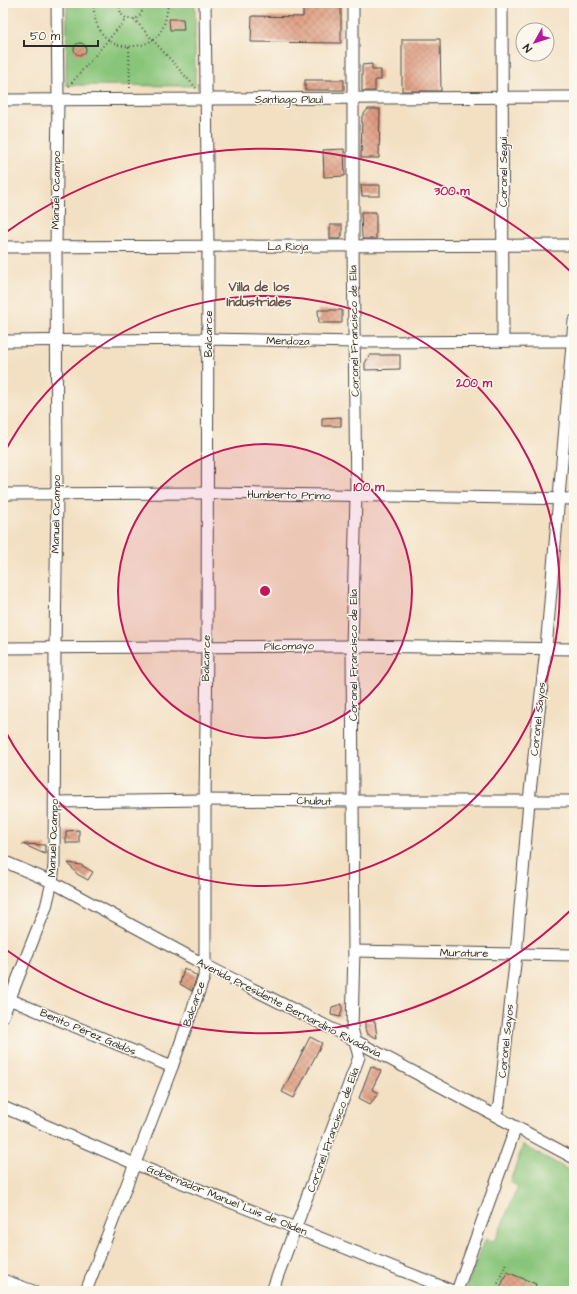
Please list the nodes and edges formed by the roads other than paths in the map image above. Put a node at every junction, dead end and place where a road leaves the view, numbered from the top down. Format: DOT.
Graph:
graph roads {
  1 [pos="57,3"];
  2 [pos="205,3"];
  3 [pos="353,3"];
  4 [pos="502,3"];
  5 [pos="502,97"];
  6 [pos="574,97"];
  7 [pos="58,99"];
  8 [pos="206,99"];
  9 [pos="352,99"];
  10 [pos="3,100"];
  11 [pos="503,244"];
  12 [pos="353,245"];
  13 [pos="574,245"];
  14 [pos="56,246"];
  15 [pos="208,246"];
  16 [pos="3,247"];
  17 [pos="574,321"];
  18 [pos="208,339"];
  19 [pos="56,340"];
  20 [pos="3,341"];
  21 [pos="503,341"];
  22 [pos="573,341"];
  23 [pos="355,342"];
  24 [pos="208,493"];
  25 [pos="3,494"];
  26 [pos="57,494"];
  27 [pos="356,496"];
  28 [pos="559,499"];
  29 [pos="574,499"];
  30 [pos="352,646"];
  31 [pos="207,647"];
  32 [pos="3,648"];
  33 [pos="55,648"];
  34 [pos="546,649"];
  35 [pos="574,649"];
  36 [pos="205,800"];
  37 [pos="353,801"];
  38 [pos="574,801"];
  39 [pos="55,802"];
  40 [pos="529,802"];
  41 [pos="3,860"];
  42 [pos="52,882"];
  43 [pos="354,951"];
  44 [pos="516,955"];
  45 [pos="574,955"];
  46 [pos="205,964"];
  47 [pos="6,998"];
  48 [pos="3,1016"];
  49 [pos="356,1041"];
  50 [pos="172,1067"];
  51 [pos="3,1107"];
  52 [pos="495,1115"];
  53 [pos="516,1127"];
  54 [pos="574,1158"];
  55 [pos="135,1164"];
  56 [pos="296,1228"];
  57 [pos="3,1280"];
  58 [pos="33,1291"];
  59 [pos="86,1291"];
  60 [pos="272,1291"];
  61 [pos="453,1291"];
  62 [pos="457,1291"];
  1 -- 7 [label="street, Manuel Ocampo"];
  2 -- 8 [label="street, Balcarce"];
  3 -- 9 [label="street, Coronel Francisco de Elía"];
  4 -- 5 [label="street, Coronel Seguí"];
  5 -- 6 [label="street, Santiago Plaul"];
  5 -- 9 [label="street, Santiago Plaul"];
  5 -- 11 [label="street, Coronel Seguí"];
  7 -- 8 [label="street, Santiago Plaul"];
  7 -- 10 [label="street, Santiago Plaul"];
  7 -- 14 [label="street, Manuel Ocampo"];
  8 -- 9 [label="street, Santiago Plaul"];
  8 -- 15 [label="street, Balcarce"];
  9 -- 12 [label="street, Coronel Francisco de Elía"];
  11 -- 12 [label="street, La Rioja"];
  11 -- 13 [label="street, La Rioja"];
  11 -- 21 [label="street, Coronel Seguí"];
  12 -- 15 [label="street, La Rioja"];
  12 -- 23 [label="street, Coronel Francisco de Elía"];
  14 -- 15 [label="street, La Rioja"];
  14 -- 16 [label="street, La Rioja"];
  14 -- 19 [label="street, Manuel Ocampo"];
  15 -- 18 [label="street, Balcarce"];
  17 -- 22 [label="street, Coronel Sayos"];
  18 -- 19 [label="street, Mendoza"];
  18 -- 23 [label="street, Mendoza"];
  18 -- 24 [label="street, Balcarce"];
  19 -- 20 [label="street, Mendoza"];
  19 -- 26 [label="street, Manuel Ocampo"];
  21 -- 22 [label="street, Mendoza"];
  21 -- 23 [label="street, Mendoza"];
  22 -- 28 [label="street, Coronel Sayos"];
  23 -- 27 [label="street, Coronel Francisco de Elía"];
  24 -- 26 [label="street, Humberto Primo"];
  24 -- 27 [label="street, Humberto Primo"];
  24 -- 31 [label="street, Balcarce"];
  25 -- 26 [label="street, Humberto Primo"];
  26 -- 33 [label="street, Manuel Ocampo"];
  27 -- 28 [label="street, Humberto Primo"];
  27 -- 30 [label="street, Coronel Francisco de Elía"];
  28 -- 29 [label="street, Humberto Primo"];
  28 -- 34 [label="street, Coronel Sayos"];
  30 -- 31 [label="street, Pilcomayo"];
  30 -- 34 [label="street, Pilcomayo"];
  30 -- 37 [label="street, Coronel Francisco de Elía"];
  31 -- 33 [label="street, Pilcomayo"];
  31 -- 36 [label="street, Balcarce"];
  32 -- 33 [label="street, Pilcomayo"];
  33 -- 39 [label="street, Manuel Ocampo"];
  34 -- 35 [label="street, Pilcomayo"];
  34 -- 40 [label="street, Coronel Sayos"];
  36 -- 37 [label="street, Chubut"];
  36 -- 39 [label="street, Chubut"];
  36 -- 46 [label="street, Balcarce"];
  37 -- 40 [label="street, Chubut"];
  37 -- 43 [label="street, Coronel Francisco de Elía"];
  38 -- 40 [label="street, Chubut"];
  39 -- 42 [label="street, Manuel Ocampo"];
  40 -- 44 [label="street, Coronel Sayos"];
  41 -- 42 [label="street, Avenida Presidente Bernardino Rivadavia"];
  42 -- 46 [label="street, Avenida Presidente Bernardino Rivadavia"];
  42 -- 47 [label="street, Manuel Ocampo"];
  43 -- 44 [label="street, Murature"];
  43 -- 49 [label="street, Coronel Francisco de Elía"];
  44 -- 45 [label="street, Murature"];
  44 -- 52 [label="street, Coronel Sayos"];
  46 -- 49 [label="street, Avenida Presidente Bernardino Rivadavia"];
  46 -- 50 [label="street, Balcarce"];
  47 -- 48 [label="street, Manuel Ocampo"];
  47 -- 50 [label="street, Benito Pérez Galdós"];
  49 -- 52 [label="street, Avenida Presidente Bernardino Rivadavia"];
  49 -- 56 [label="street, Coronel Francisco de Elía"];
  50 -- 55 [label="street, Balcarce"];
  51 -- 55 [label="street, Gobernador Manuel Luis de Oliden"];
  52 -- 53 [label="street, Avenida Presidente Bernardino Rivadavia"];
  53 -- 54 [label="street, Avenida Presidente Bernardino Rivadavia"];
  53 -- 62 [label="street"];
  55 -- 56 [label="street, Gobernador Manuel Luis de Oliden"];
  55 -- 59 [label="street, Balcarce"];
  56 -- 60 [label="street, Coronel Francisco de Elía"];
  56 -- 61 [label="street, Gobernador Manuel Luis de Oliden"];
  57 -- 58 [label="street"];
}
